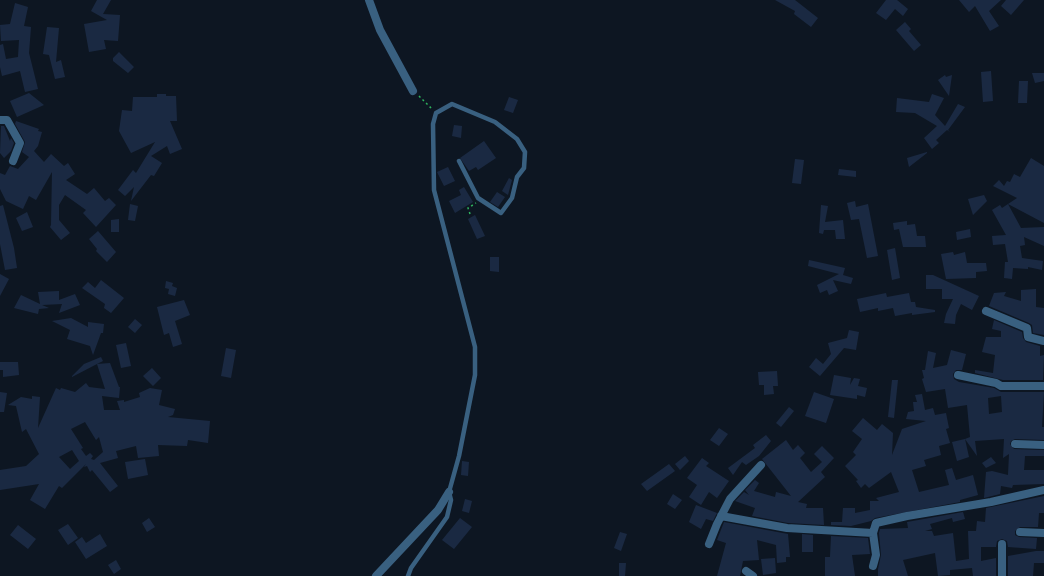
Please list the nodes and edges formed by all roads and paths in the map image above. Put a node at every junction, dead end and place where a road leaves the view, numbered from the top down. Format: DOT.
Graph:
graph roads {
  1 [pos="369,0"];
  2 [pos="413,91"];
  3 [pos="436,113"];
  4 [pos="0,120"];
  5 [pos="13,161"];
  6 [pos="459,161"];
  7 [pos="477,202"];
  8 [pos="470,214"];
  9 [pos="986,310"];
  10 [pos="1044,341"];
  11 [pos="958,375"];
  12 [pos="1044,386"];
  13 [pos="1015,444"];
  14 [pos="1044,445"];
  15 [pos="761,465"];
  16 [pos="1044,490"];
  17 [pos="449,492"];
  18 [pos="721,516"];
  19 [pos="1020,532"];
  20 [pos="873,533"];
  21 [pos="1044,533"];
  22 [pos="709,544"];
  23 [pos="1002,544"];
  24 [pos="873,566"];
  25 [pos="376,576"];
  26 [pos="408,576"];
  27 [pos="1002,576"];
  1 -- 2 [label="street"];
  2 -- 3 [label="path"];
  3 -- 6 [label="lane"];
  3 -- 17 [label="lane"];
  4 -- 5 [label="street"];
  7 -- 8 [label="path"];
  9 -- 10 [label="street"];
  11 -- 12 [label="street"];
  13 -- 14 [label="street"];
  15 -- 18 [label="street"];
  16 -- 20 [label="street"];
  17 -- 25 [label="street"];
  17 -- 26 [label="lane"];
  18 -- 20 [label="street"];
  18 -- 22 [label="street"];
  19 -- 21 [label="street"];
  20 -- 24 [label="street"];
  23 -- 27 [label="street"];
}
